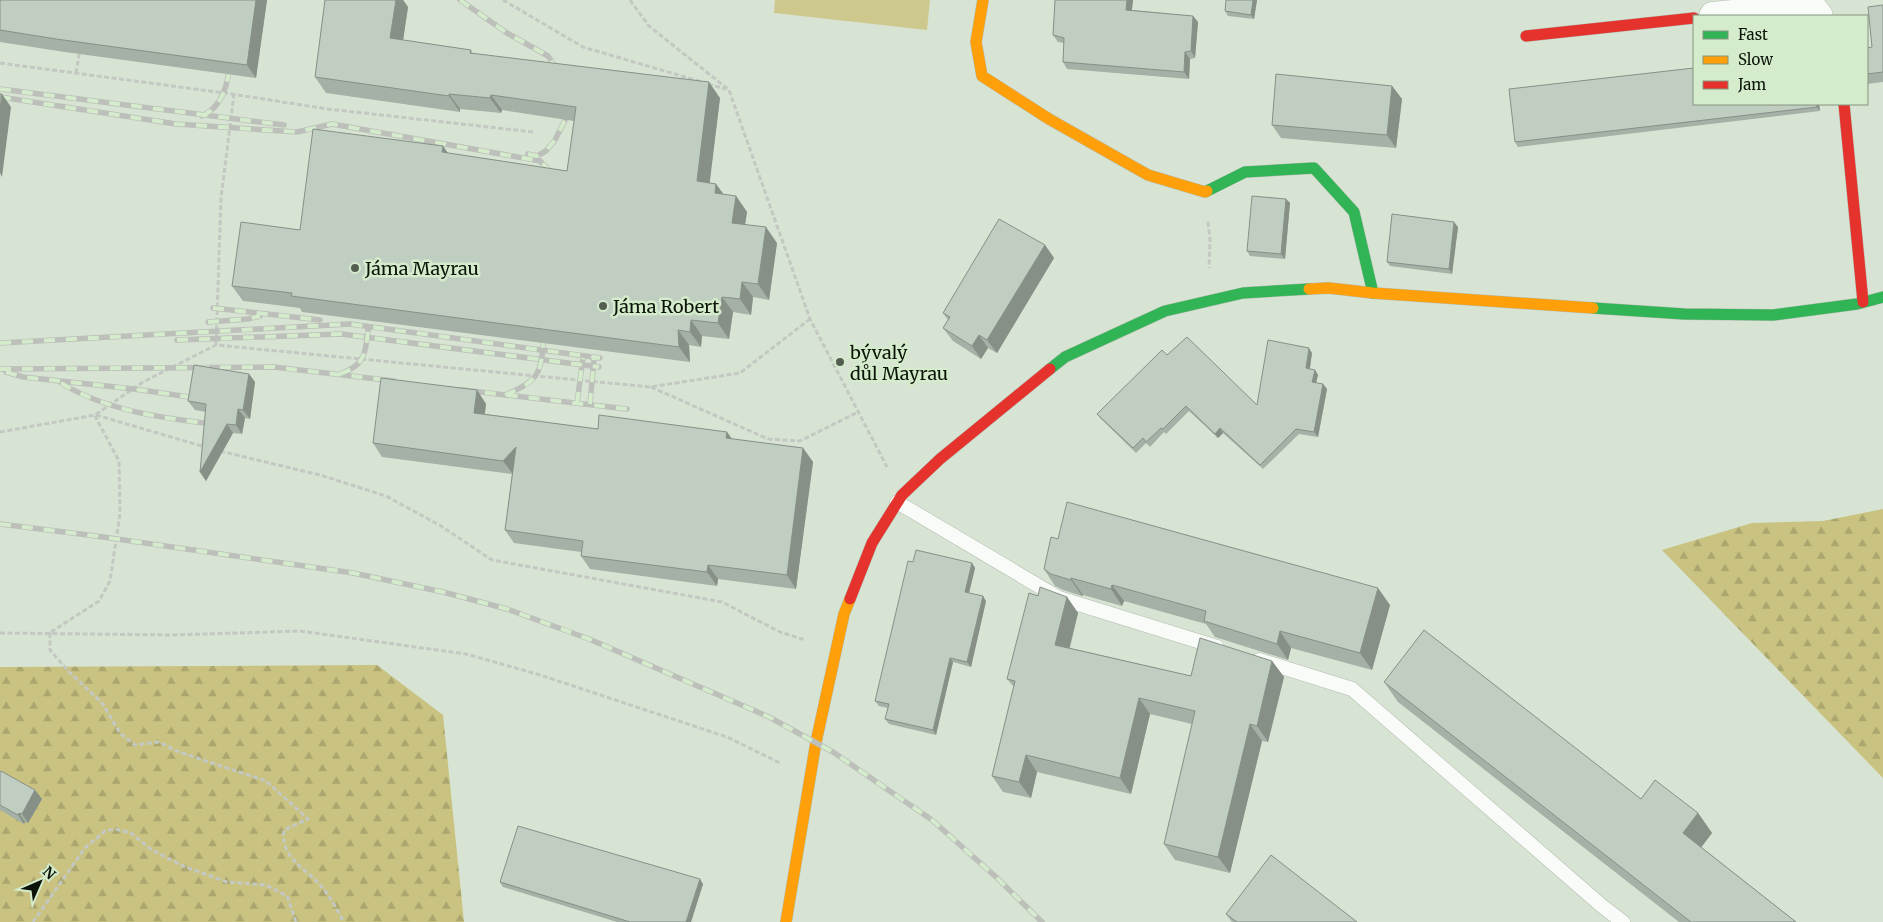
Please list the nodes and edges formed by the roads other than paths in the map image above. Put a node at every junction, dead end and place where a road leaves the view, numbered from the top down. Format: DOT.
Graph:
graph roads {
  1 [pos="983,0"];
  2 [pos="1723,15"];
  3 [pos="1818,15"];
  4 [pos="1693,18"];
  5 [pos="1526,36"];
  6 [pos="1844,105"];
  7 [pos="1373,293"];
  8 [pos="1883,297"];
  9 [pos="1863,302"];
  10 [pos="899,498"];
  11 [pos="1229,651"];
  12 [pos="1248,657"];
  13 [pos="786,922"];
  14 [pos="1623,922"];
  1 -- 7 [label="street"];
  2 -- 3 [label="street"];
  4 -- 5 [label="street"];
  6 -- 9 [label="street"];
  7 -- 9 [label="street"];
  7 -- 10 [label="street"];
  8 -- 9 [label="street"];
  10 -- 11 [label="lane"];
  10 -- 13 [label="street"];
  12 -- 14 [label="lane"];
}
